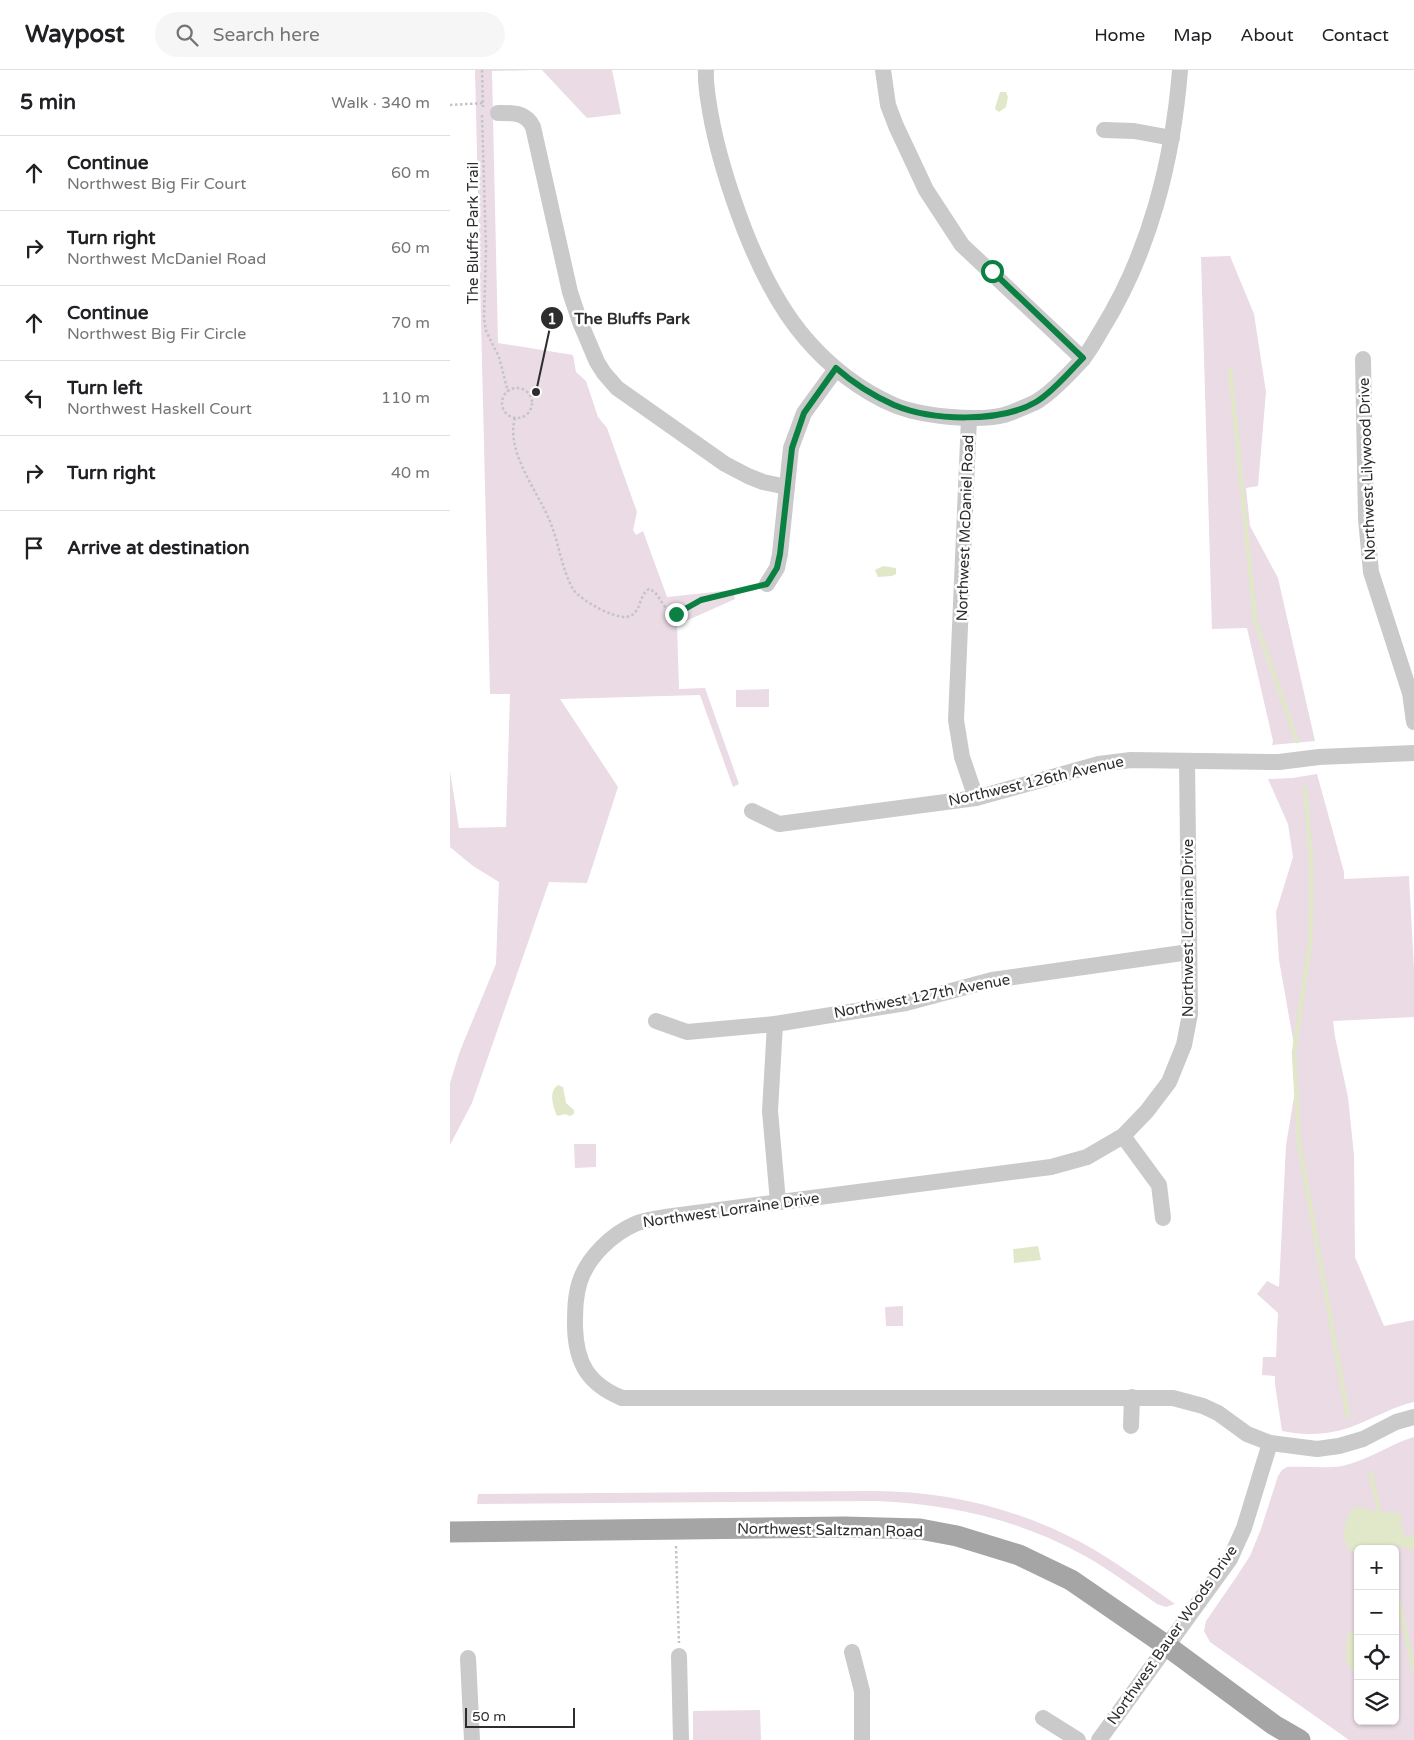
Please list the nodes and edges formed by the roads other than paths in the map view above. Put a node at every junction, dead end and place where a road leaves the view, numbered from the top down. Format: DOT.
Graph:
graph roads {
  1 [pos="706,70"];
  2 [pos="883,70"];
  3 [pos="1180,70"];
  4 [pos="498,113"];
  5 [pos="1104,130"];
  6 [pos="1172,138"];
  7 [pos="1083,358"];
  8 [pos="1363,359"];
  9 [pos="836,368"];
  10 [pos="969,418"];
  11 [pos="787,487"];
  12 [pos="767,584"];
  13 [pos="1414,722"];
  14 [pos="1414,753"];
  15 [pos="1187,761"];
  16 [pos="976,798"];
  17 [pos="752,811"];
  18 [pos="1189,952"];
  19 [pos="656,1021"];
  20 [pos="774,1024"];
  21 [pos="1123,1136"];
  22 [pos="778,1202"];
  23 [pos="1163,1218"];
  24 [pos="1132,1398"];
  25 [pos="1414,1417"];
  26 [pos="1131,1426"];
  27 [pos="1270,1443"];
  28 [pos="450,1532"];
  29 [pos="1167,1646"];
  30 [pos="852,1652"];
  31 [pos="679,1656"];
  32 [pos="468,1658"];
  33 [pos="1042,1718"];
  34 [pos="472,1740"];
  35 [pos="680,1740"];
  36 [pos="862,1740"];
  37 [pos="1078,1740"];
  38 [pos="1099,1740"];
  39 [pos="1300,1740"];
  1 -- 9 [label="street"];
  2 -- 7 [label="street"];
  3 -- 6 [label="street, Northwest McDaniel Road"];
  4 -- 11 [label="street"];
  5 -- 6 [label="street"];
  6 -- 7 [label="street, Northwest McDaniel Road"];
  7 -- 10 [label="street, Northwest McDaniel Road"];
  8 -- 13 [label="street, Northwest Lilywood Drive"];
  9 -- 10 [label="street"];
  9 -- 11 [label="street"];
  10 -- 16 [label="street, Northwest McDaniel Road"];
  11 -- 12 [label="street"];
  14 -- 15 [label="street, Northwest 126th Avenue"];
  15 -- 16 [label="street, Northwest 126th Avenue"];
  15 -- 18 [label="street, Northwest Lorraine Drive"];
  16 -- 17 [label="street, Northwest 126th Avenue"];
  18 -- 20 [label="street, Northwest 127th Avenue"];
  18 -- 21 [label="street, Northwest Lorraine Drive"];
  19 -- 20 [label="street, Northwest 127th Avenue"];
  20 -- 22 [label="street"];
  21 -- 22 [label="street, Northwest Lorraine Drive"];
  21 -- 23 [label="street"];
  22 -- 24 [label="street, Northwest Lorraine Drive"];
  24 -- 26 [label="street"];
  24 -- 27 [label="street, Northwest Lorraine Drive"];
  25 -- 27 [label="street, Northwest Lorraine Drive"];
  27 -- 29 [label="street, Northwest Bauer Woods Drive"];
  28 -- 29 [label="main road, Northwest Saltzman Road"];
  29 -- 38 [label="street, Northwest Bauer Woods Drive"];
  29 -- 39 [label="main road, Northwest Saltzman Road"];
  30 -- 36 [label="street"];
  31 -- 35 [label="street"];
  32 -- 34 [label="street"];
  33 -- 37 [label="street"];
}
